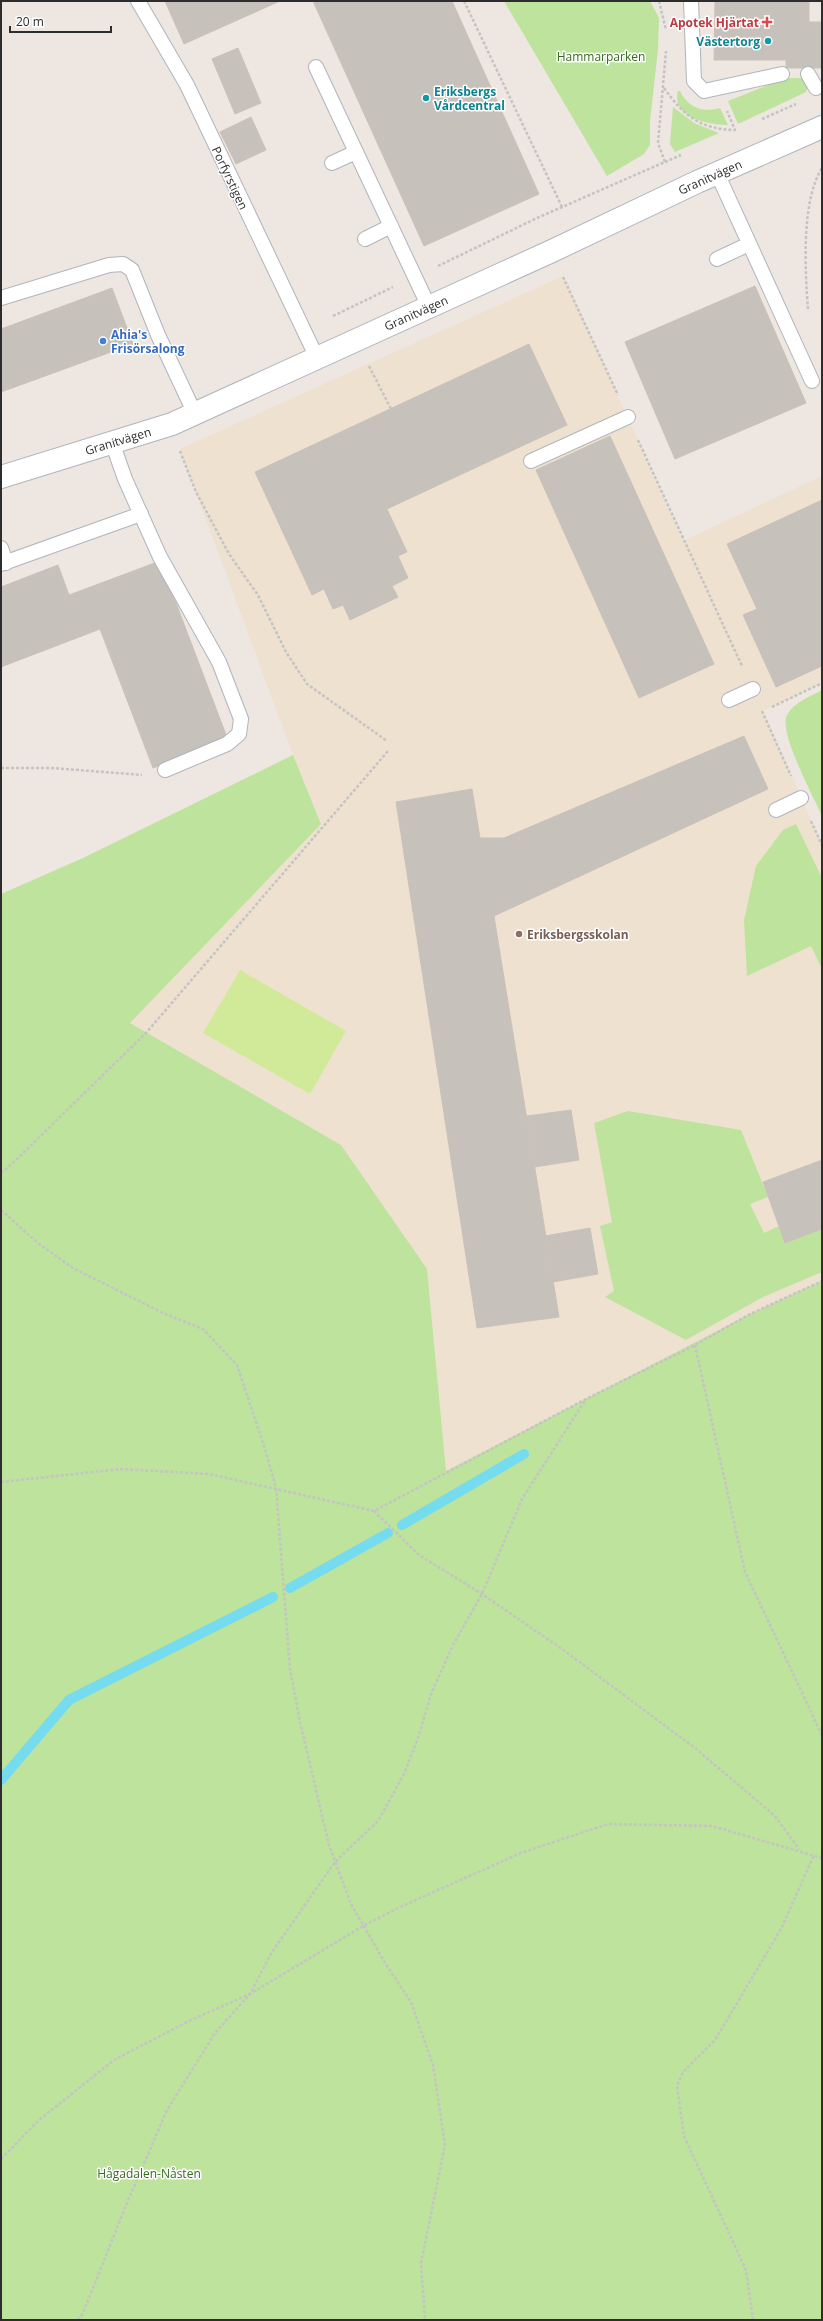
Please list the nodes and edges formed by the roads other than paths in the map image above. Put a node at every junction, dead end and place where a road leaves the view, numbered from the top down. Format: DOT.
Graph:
graph roads {
  1 [pos="138,1"];
  2 [pos="691,1"];
  3 [pos="316,66"];
  4 [pos="782,74"];
  5 [pos="808,74"];
  6 [pos="816,88"];
  7 [pos="822,127"];
  8 [pos="356,152"];
  9 [pos="332,163"];
  10 [pos="717,174"];
  11 [pos="391,226"];
  12 [pos="366,239"];
  13 [pos="749,244"];
  14 [pos="718,259"];
  15 [pos="1,298"];
  16 [pos="430,307"];
  17 [pos="317,358"];
  18 [pos="812,381"];
  19 [pos="195,414"];
  20 [pos="628,417"];
  21 [pos="112,442"];
  22 [pos="531,461"];
  23 [pos="1,477"];
  24 [pos="141,514"];
  25 [pos="1,548"];
  26 [pos="4,564"];
  27 [pos="753,689"];
  28 [pos="729,700"];
  29 [pos="165,770"];
  30 [pos="801,798"];
  31 [pos="776,810"];
  1 -- 17 [label="lane, Porfyrstigen"];
  2 -- 4 [label="lane"];
  3 -- 8 [label="lane"];
  5 -- 6 [label="lane"];
  7 -- 10 [label="street, Granitvägen"];
  8 -- 9 [label="lane"];
  8 -- 11 [label="lane"];
  10 -- 13 [label="lane"];
  10 -- 16 [label="street, Granitvägen"];
  11 -- 12 [label="lane"];
  11 -- 16 [label="lane"];
  13 -- 14 [label="lane"];
  13 -- 18 [label="lane"];
  15 -- 19 [label="lane"];
  16 -- 17 [label="street, Granitvägen"];
  17 -- 19 [label="street, Granitvägen"];
  19 -- 21 [label="street, Granitvägen"];
  20 -- 22 [label="lane"];
  21 -- 23 [label="street, Granitvägen"];
  21 -- 24 [label="lane"];
  24 -- 26 [label="lane"];
  24 -- 29 [label="lane"];
  25 -- 26 [label="lane"];
  27 -- 28 [label="lane"];
  30 -- 31 [label="lane"];
}
